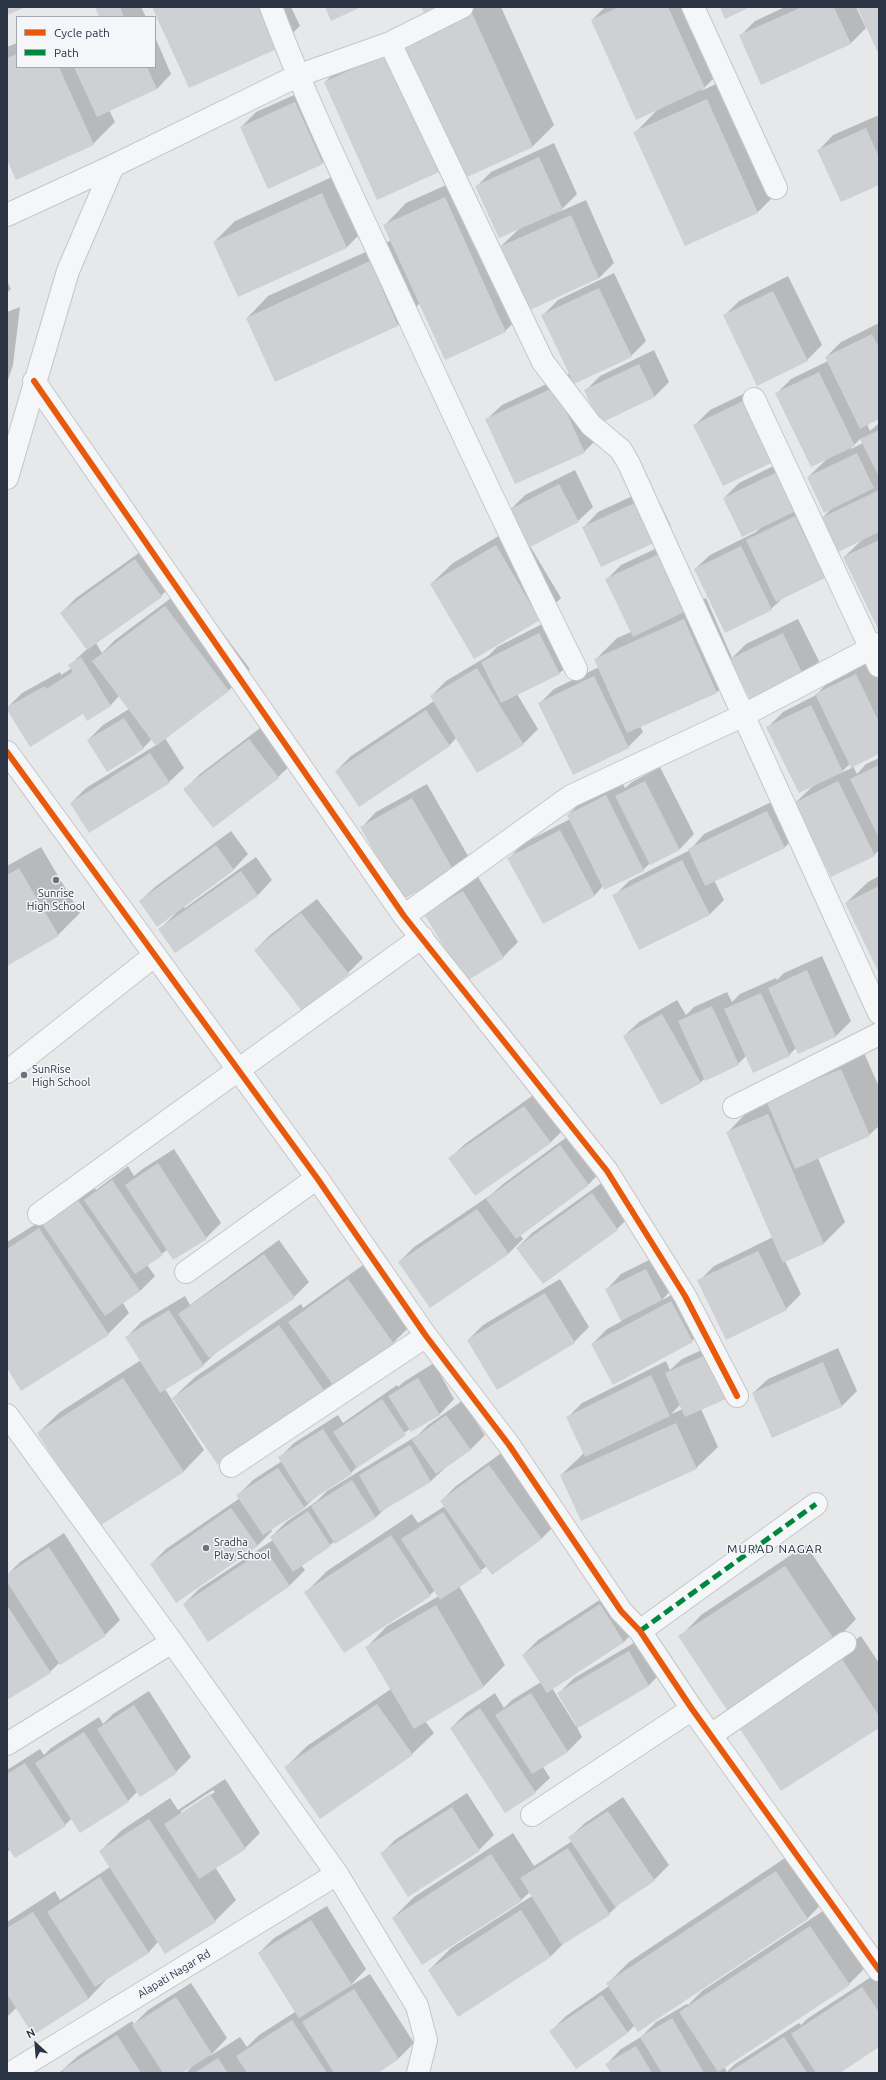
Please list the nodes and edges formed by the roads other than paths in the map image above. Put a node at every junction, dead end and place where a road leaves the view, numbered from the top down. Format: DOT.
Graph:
graph roads {
  1 [pos="270,7"];
  2 [pos="462,7"];
  3 [pos="693,7"];
  4 [pos="390,43"];
  5 [pos="297,76"];
  6 [pos="113,166"];
  7 [pos="776,188"];
  8 [pos="7,216"];
  9 [pos="34,381"];
  10 [pos="754,399"];
  11 [pos="7,478"];
  12 [pos="876,652"];
  13 [pos="576,669"];
  14 [pos="742,716"];
  15 [pos="7,752"];
  16 [pos="404,916"];
  17 [pos="422,937"];
  18 [pos="155,955"];
  19 [pos="879,1013"];
  20 [pos="879,1034"];
  21 [pos="238,1068"];
  22 [pos="7,1072"];
  23 [pos="734,1107"];
  24 [pos="317,1178"];
  25 [pos="38,1214"];
  26 [pos="186,1272"];
  27 [pos="426,1336"];
  28 [pos="737,1396"];
  29 [pos="7,1415"];
  30 [pos="231,1466"];
  31 [pos="816,1504"];
  32 [pos="640,1632"];
  33 [pos="172,1642"];
  34 [pos="845,1643"];
  35 [pos="692,1709"];
  36 [pos="711,1735"];
  37 [pos="7,1744"];
  38 [pos="532,1815"];
  39 [pos="337,1874"];
  40 [pos="879,1970"];
  41 [pos="11,2073"];
  42 [pos="418,2073"];
  1 -- 5 [label="street"];
  2 -- 4 [label="street"];
  3 -- 7 [label="street"];
  4 -- 5 [label="street"];
  4 -- 14 [label="street"];
  5 -- 6 [label="street"];
  5 -- 13 [label="street"];
  6 -- 8 [label="street"];
  6 -- 9 [label="street"];
  9 -- 11 [label="street"];
  9 -- 16 [label="street"];
  10 -- 12 [label="street"];
  12 -- 14 [label="street"];
  14 -- 16 [label="street"];
  14 -- 19 [label="street"];
  15 -- 18 [label="street"];
  16 -- 17 [label="street"];
  17 -- 21 [label="street"];
  17 -- 28 [label="street"];
  18 -- 21 [label="street"];
  18 -- 22 [label="street"];
  20 -- 23 [label="street"];
  21 -- 24 [label="street"];
  21 -- 25 [label="street"];
  24 -- 26 [label="street"];
  24 -- 27 [label="street"];
  27 -- 30 [label="street"];
  27 -- 32 [label="street"];
  29 -- 33 [label="street"];
  31 -- 32 [label="street"];
  32 -- 35 [label="street"];
  33 -- 37 [label="street"];
  33 -- 39 [label="street"];
  34 -- 36 [label="street"];
  35 -- 36 [label="street"];
  35 -- 38 [label="street"];
  36 -- 40 [label="street"];
  39 -- 41 [label="street, Alapati Nagar Rd"];
  39 -- 42 [label="street"];
}
